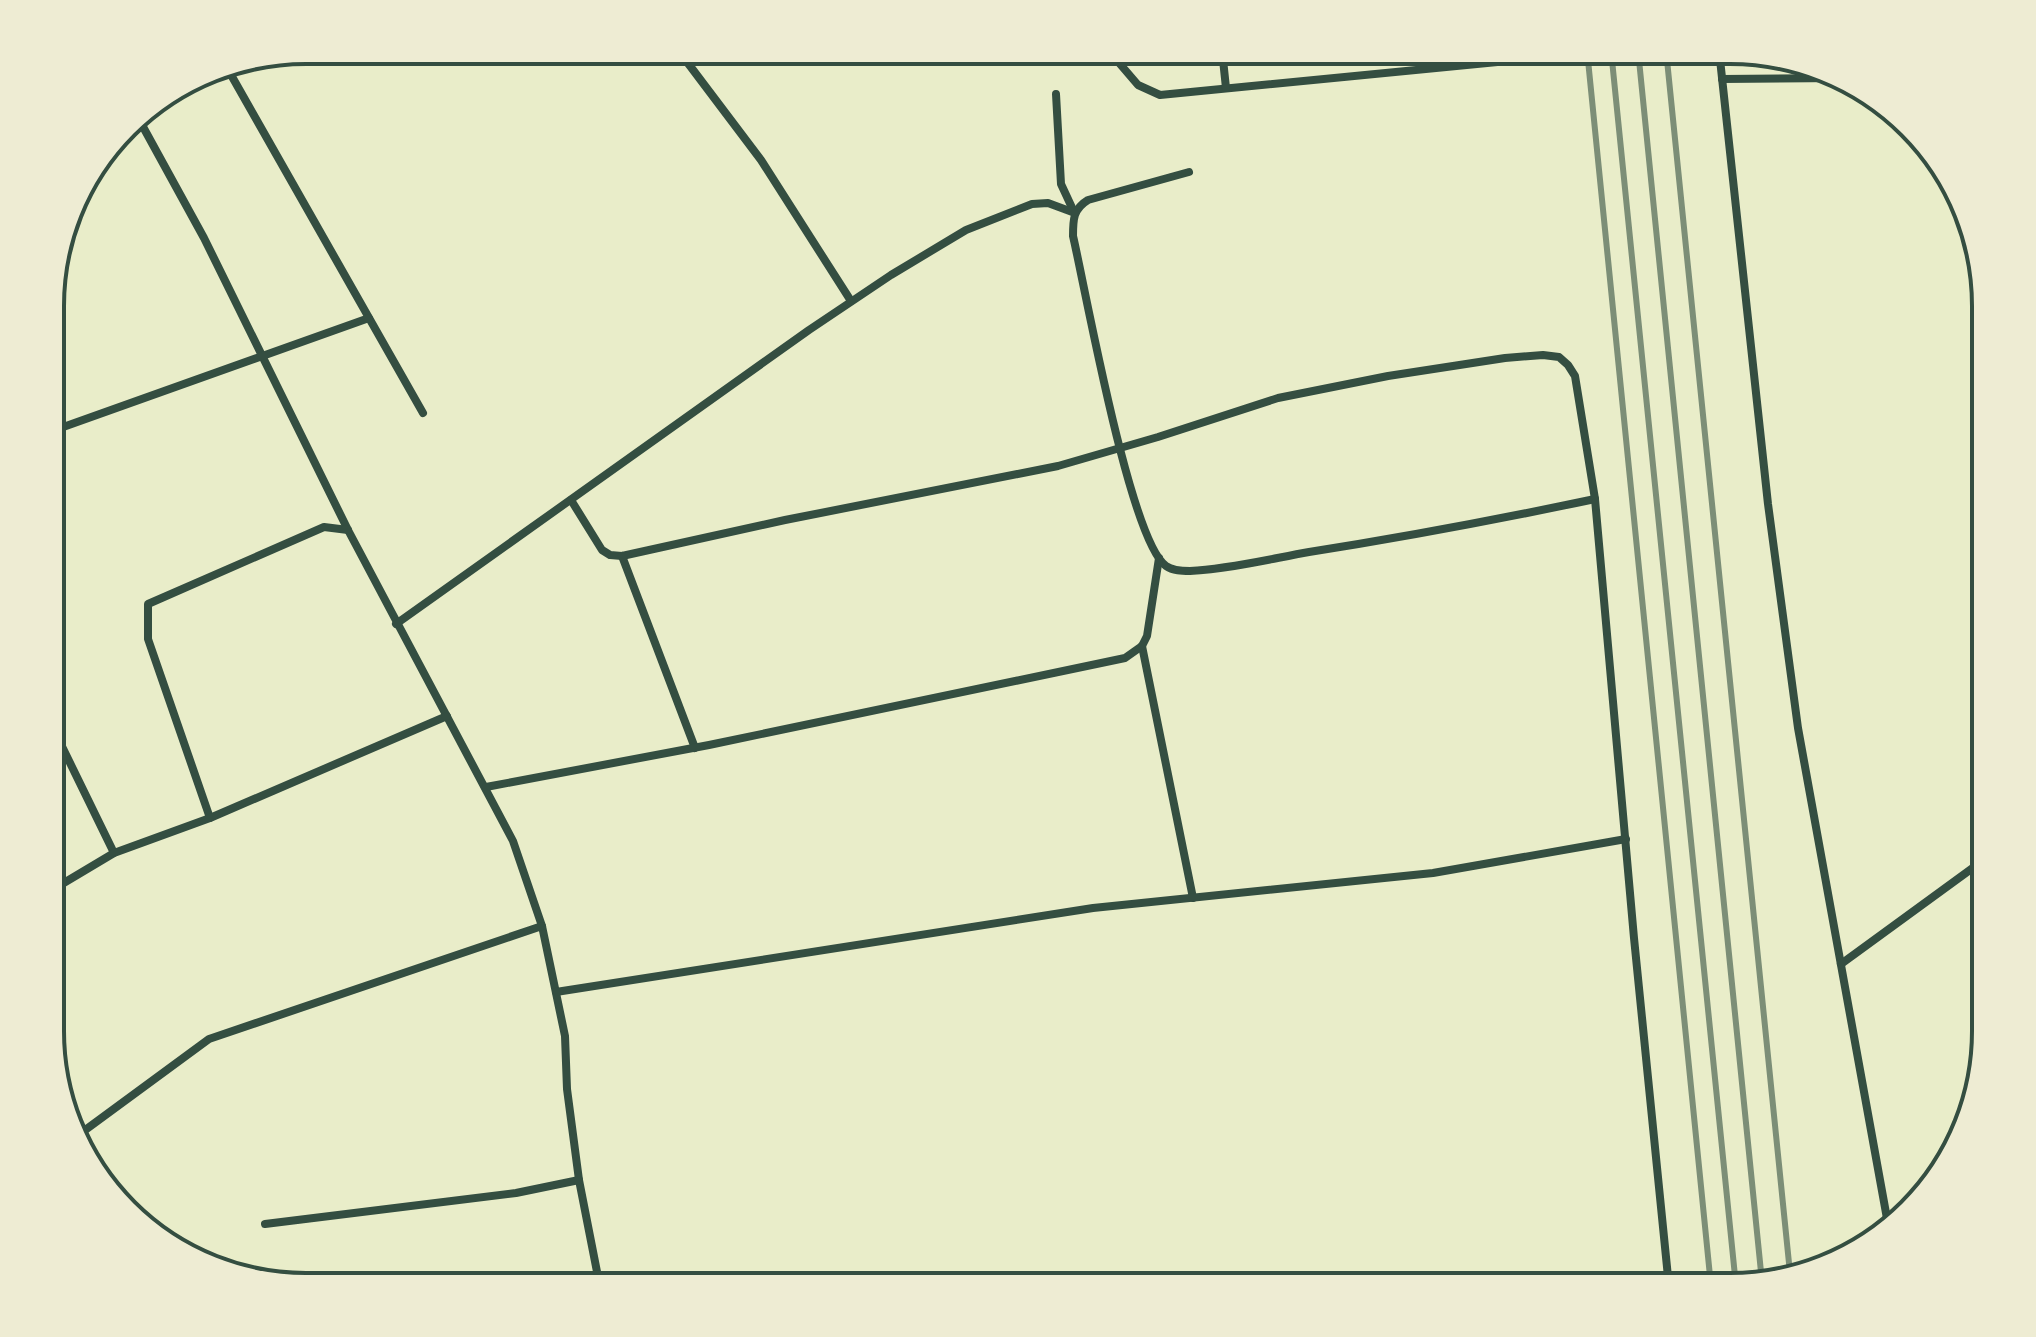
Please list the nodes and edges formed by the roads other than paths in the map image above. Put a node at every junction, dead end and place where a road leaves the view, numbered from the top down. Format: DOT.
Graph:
graph roads {
  1 [pos="689,64"];
  2 [pos="1120,64"];
  3 [pos="1223,64"];
  4 [pos="1476,64"];
  5 [pos="1720,64"];
  6 [pos="232,76"];
  7 [pos="1809,77"];
  8 [pos="1722,79"];
  9 [pos="1226,88"];
  10 [pos="1056,94"];
  11 [pos="143,127"];
  12 [pos="1189,172"];
  13 [pos="1075,213"];
  14 [pos="851,301"];
  15 [pos="369,318"];
  16 [pos="261,355"];
  17 [pos="423,413"];
  18 [pos="64,427"];
  19 [pos="1119,448"];
  20 [pos="1595,499"];
  21 [pos="571,500"];
  22 [pos="348,530"];
  23 [pos="622,556"];
  24 [pos="1159,558"];
  25 [pos="396,624"];
  26 [pos="1142,646"];
  27 [pos="447,716"];
  28 [pos="695,748"];
  29 [pos="64,751"];
  30 [pos="486,787"];
  31 [pos="210,818"];
  32 [pos="1626,839"];
  33 [pos="114,853"];
  34 [pos="1971,869"];
  35 [pos="64,883"];
  36 [pos="1193,898"];
  37 [pos="542,926"];
  38 [pos="1841,964"];
  39 [pos="556,992"];
  40 [pos="85,1130"];
  41 [pos="579,1180"];
  42 [pos="1886,1215"];
  43 [pos="265,1224"];
  44 [pos="1668,1272"];
  45 [pos="597,1273"];
  1 -- 14 [label="street"];
  2 -- 9 [label="street"];
  3 -- 9 [label="street"];
  4 -- 9 [label="street"];
  5 -- 8 [label="street"];
  6 -- 15 [label="street"];
  7 -- 8 [label="street"];
  8 -- 38 [label="street"];
  10 -- 13 [label="street"];
  11 -- 16 [label="street"];
  12 -- 13 [label="street"];
  13 -- 14 [label="street"];
  13 -- 19 [label="street"];
  14 -- 21 [label="street"];
  15 -- 16 [label="street"];
  15 -- 17 [label="street"];
  16 -- 18 [label="street"];
  16 -- 22 [label="street"];
  19 -- 20 [label="street"];
  19 -- 23 [label="street"];
  19 -- 24 [label="street"];
  20 -- 24 [label="street"];
  20 -- 32 [label="street"];
  21 -- 23 [label="street"];
  21 -- 25 [label="street"];
  22 -- 25 [label="street"];
  22 -- 31 [label="street"];
  23 -- 28 [label="street"];
  24 -- 26 [label="street"];
  25 -- 27 [label="street"];
  26 -- 28 [label="street"];
  26 -- 36 [label="street"];
  27 -- 30 [label="street"];
  27 -- 31 [label="street"];
  28 -- 30 [label="street"];
  29 -- 33 [label="street"];
  30 -- 37 [label="street"];
  31 -- 33 [label="street"];
  32 -- 36 [label="street"];
  32 -- 44 [label="street"];
  33 -- 35 [label="street"];
  34 -- 38 [label="street"];
  36 -- 39 [label="street"];
  37 -- 39 [label="street"];
  37 -- 40 [label="street"];
  38 -- 42 [label="street"];
  39 -- 41 [label="street"];
  41 -- 43 [label="street"];
  41 -- 45 [label="street"];
}
